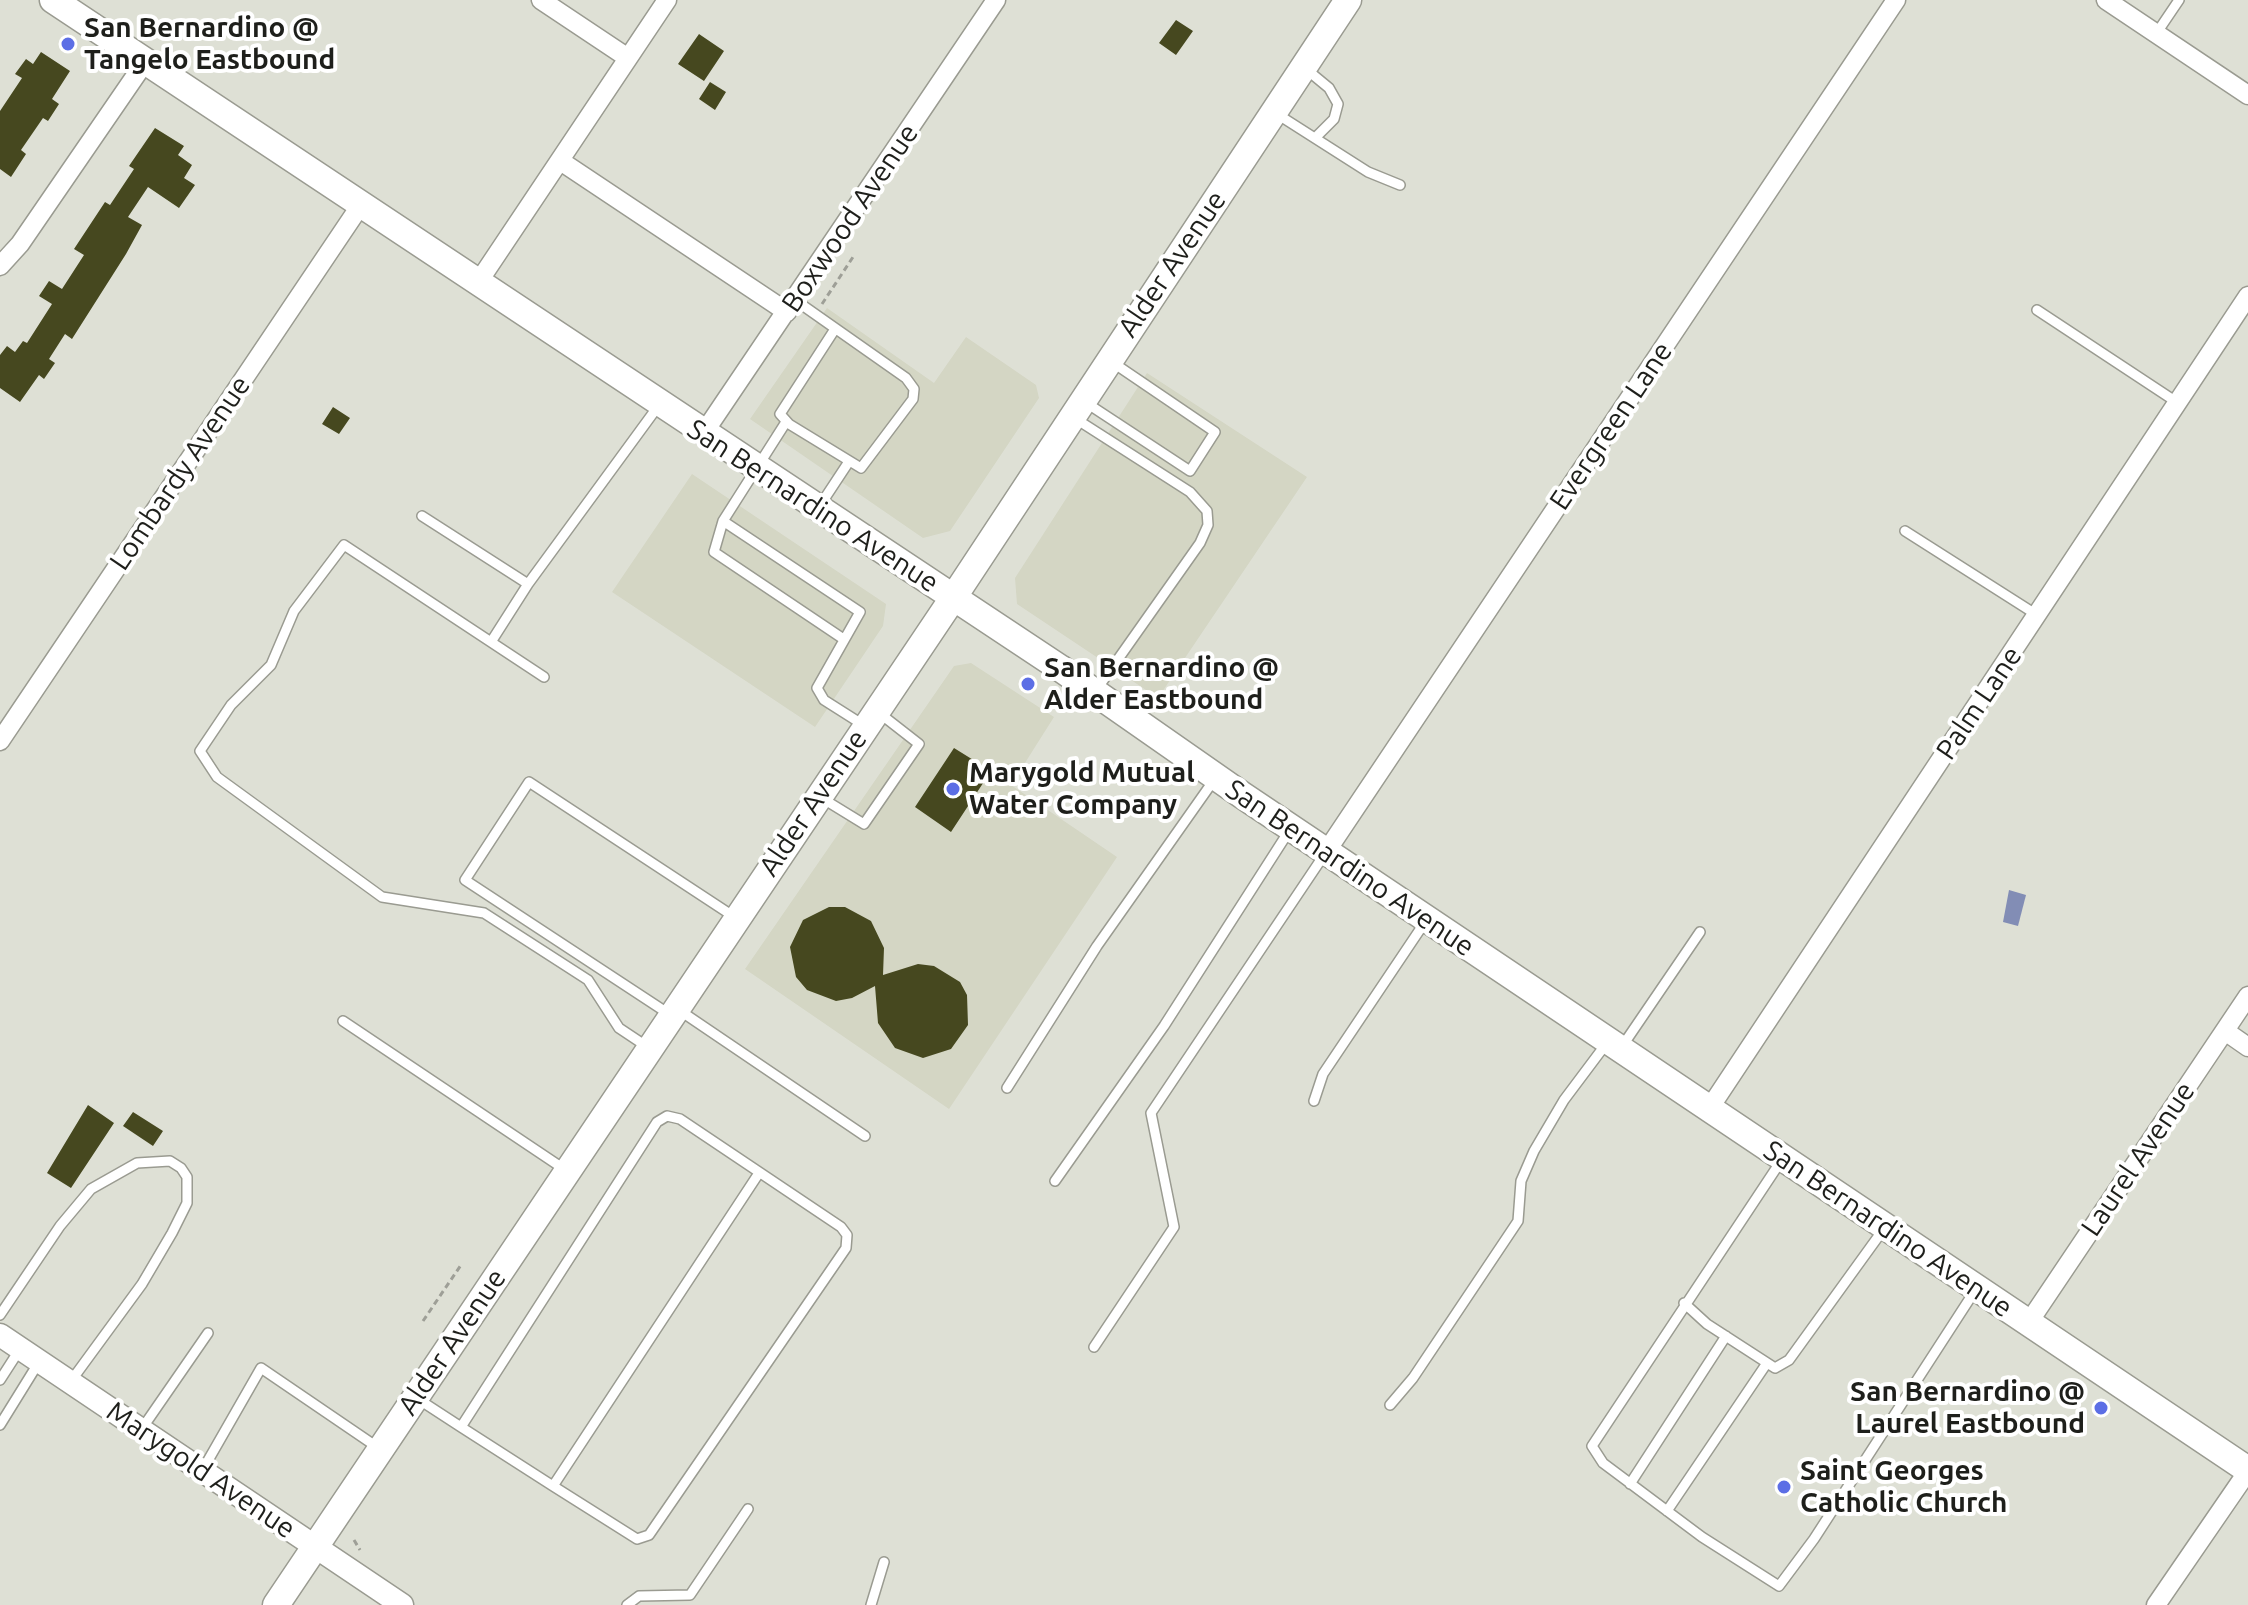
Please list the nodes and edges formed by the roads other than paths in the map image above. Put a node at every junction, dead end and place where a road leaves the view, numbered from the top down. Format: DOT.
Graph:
graph roads {
  1 [pos="53,0"];
  2 [pos="541,0"];
  3 [pos="667,0"];
  4 [pos="996,0"];
  5 [pos="1348,0"];
  6 [pos="1896,0"];
  7 [pos="2106,0"];
  8 [pos="2179,0"];
  9 [pos="2156,34"];
  10 [pos="628,58"];
  11 [pos="145,62"];
  12 [pos="1303,67"];
  13 [pos="2248,95"];
  14 [pos="1274,112"];
  15 [pos="1315,138"];
  16 [pos="562,162"];
  17 [pos="1400,185"];
  18 [pos="360,206"];
  19 [pos="0,266"];
  20 [pos="477,284"];
  21 [pos="2248,296"];
  22 [pos="791,306"];
  23 [pos="2037,310"];
  24 [pos="835,329"];
  25 [pos="1109,360"];
  26 [pos="2178,403"];
  27 [pos="659,405"];
  28 [pos="1077,408"];
  29 [pos="786,422"];
  30 [pos="703,434"];
  31 [pos="848,463"];
  32 [pos="757,469"];
  33 [pos="817,509"];
  34 [pos="422,516"];
  35 [pos="723,521"];
  36 [pos="1905,531"];
  37 [pos="528,584"];
  38 [pos="953,598"];
  39 [pos="2037,615"];
  40 [pos="842,638"];
  41 [pos="491,642"];
  42 [pos="544,677"];
  43 [pos="1095,692"];
  44 [pos="870,718"];
  45 [pos="0,741"];
  46 [pos="1216,777"];
  47 [pos="818,796"];
  48 [pos="1291,828"];
  49 [pos="1326,852"];
  50 [pos="736,918"];
  51 [pos="1427,919"];
  52 [pos="1700,932"];
  53 [pos="2248,996"];
  54 [pos="674,1012"];
  55 [pos="343,1021"];
  56 [pos="2225,1031"];
  57 [pos="1614,1045"];
  58 [pos="2248,1047"];
  59 [pos="649,1048"];
  60 [pos="1007,1088"];
  61 [pos="1314,1101"];
  62 [pos="1709,1109"];
  63 [pos="865,1136"];
  64 [pos="1783,1158"];
  65 [pos="567,1170"];
  66 [pos="759,1173"];
  67 [pos="1055,1181"];
  68 [pos="1885,1227"];
  69 [pos="1977,1287"];
  70 [pos="1684,1303"];
  71 [pos="0,1315"];
  72 [pos="2029,1322"];
  73 [pos="208,1333"];
  74 [pos="0,1335"];
  75 [pos="1726,1336"];
  76 [pos="1094,1347"];
  77 [pos="20,1349"];
  78 [pos="39,1362"];
  79 [pos="1767,1363"];
  80 [pos="0,1380"];
  81 [pos="70,1383"];
  82 [pos="415,1397"];
  83 [pos="1390,1405"];
  84 [pos="0,1425"];
  85 [pos="461,1427"];
  86 [pos="141,1430"];
  87 [pos="380,1449"];
  88 [pos="2248,1470"];
  89 [pos="202,1471"];
  90 [pos="1630,1484"];
  91 [pos="553,1486"];
  92 [pos="748,1509"];
  93 [pos="1666,1510"];
  94 [pos="315,1547"];
  95 [pos="884,1562"];
  96 [pos="276,1605"];
  97 [pos="402,1605"];
  98 [pos="627,1605"];
  99 [pos="871,1605"];
  100 [pos="2156,1605"];
  1 -- 11 [label="main road, San Bernardino Avenue"];
  2 -- 10 [label="street"];
  3 -- 10 [label="street"];
  4 -- 22 [label="street, Boxwood Avenue"];
  5 -- 12 [label="main road, Alder Avenue"];
  6 -- 49 [label="street, Evergreen Lane"];
  7 -- 9 [label="street"];
  8 -- 9 [label="lane"];
  9 -- 13 [label="street"];
  10 -- 16 [label="street"];
  11 -- 18 [label="main road, San Bernardino Avenue"];
  11 -- 19 [label="street"];
  12 -- 14 [label="main road, Alder Avenue"];
  12 -- 15 [label="lane"];
  14 -- 15 [label="lane"];
  14 -- 25 [label="main road, Alder Avenue"];
  15 -- 17 [label="lane"];
  16 -- 20 [label="street"];
  16 -- 22 [label="street"];
  18 -- 20 [label="main road, San Bernardino Avenue"];
  18 -- 45 [label="street, Lombardy Avenue"];
  20 -- 27 [label="main road, San Bernardino Avenue"];
  21 -- 26 [label="street, Palm Lane"];
  22 -- 24 [label="lane"];
  22 -- 30 [label="street, Boxwood Avenue"];
  23 -- 26 [label="lane"];
  24 -- 29 [label="lane"];
  24 -- 31 [label="lane"];
  25 -- 28 [label="main road, Alder Avenue"];
  25 -- 28 [label="lane"];
  26 -- 39 [label="street, Palm Lane"];
  27 -- 30 [label="main road, San Bernardino Avenue"];
  27 -- 37 [label="lane"];
  28 -- 38 [label="main road, Alder Avenue"];
  28 -- 43 [label="lane"];
  29 -- 31 [label="lane"];
  29 -- 32 [label="lane"];
  30 -- 32 [label="main road, San Bernardino Avenue"];
  31 -- 33 [label="lane"];
  32 -- 33 [label="main road, San Bernardino Avenue"];
  32 -- 35 [label="lane"];
  33 -- 38 [label="main road, San Bernardino Avenue"];
  34 -- 37 [label="lane"];
  35 -- 40 [label="lane"];
  35 -- 40 [label="lane"];
  36 -- 39 [label="lane"];
  37 -- 41 [label="lane"];
  38 -- 43 [label="main road, San Bernardino Avenue"];
  38 -- 44 [label="main road, Alder Avenue"];
  39 -- 62 [label="street, Palm Lane"];
  40 -- 44 [label="lane"];
  41 -- 42 [label="lane"];
  41 -- 59 [label="lane"];
  43 -- 46 [label="main road, San Bernardino Avenue"];
  44 -- 47 [label="main road, Alder Avenue"];
  44 -- 47 [label="lane"];
  46 -- 48 [label="main road, San Bernardino Avenue"];
  46 -- 60 [label="lane"];
  47 -- 50 [label="main road, Alder Avenue"];
  48 -- 49 [label="main road, San Bernardino Avenue"];
  48 -- 67 [label="lane"];
  49 -- 51 [label="main road, San Bernardino Avenue"];
  49 -- 76 [label="lane"];
  50 -- 54 [label="main road, Alder Avenue"];
  50 -- 54 [label="lane"];
  51 -- 57 [label="main road, San Bernardino Avenue"];
  51 -- 61 [label="lane"];
  52 -- 57 [label="lane"];
  53 -- 56 [label="street, Laurel Avenue"];
  54 -- 59 [label="main road, Alder Avenue"];
  54 -- 63 [label="lane"];
  55 -- 65 [label="lane"];
  56 -- 58 [label="street"];
  56 -- 72 [label="street, Laurel Avenue"];
  57 -- 62 [label="main road, San Bernardino Avenue"];
  57 -- 83 [label="lane"];
  59 -- 65 [label="main road, Alder Avenue"];
  62 -- 64 [label="main road, San Bernardino Avenue"];
  64 -- 68 [label="main road, San Bernardino Avenue"];
  64 -- 70 [label="lane"];
  65 -- 82 [label="main road, Alder Avenue"];
  66 -- 85 [label="lane"];
  66 -- 91 [label="lane"];
  66 -- 91 [label="lane"];
  68 -- 69 [label="main road, San Bernardino Avenue"];
  68 -- 79 [label="lane"];
  69 -- 72 [label="main road, San Bernardino Avenue"];
  69 -- 93 [label="lane"];
  70 -- 75 [label="lane"];
  70 -- 90 [label="lane"];
  71 -- 81 [label="lane"];
  72 -- 88 [label="main road, San Bernardino Avenue"];
  73 -- 86 [label="lane"];
  74 -- 77 [label="street, Marygold Avenue"];
  75 -- 79 [label="lane"];
  75 -- 90 [label="lane"];
  77 -- 78 [label="street, Marygold Avenue"];
  77 -- 80 [label="lane"];
  78 -- 81 [label="street, Marygold Avenue"];
  78 -- 84 [label="lane"];
  79 -- 93 [label="lane"];
  81 -- 86 [label="street, Marygold Avenue"];
  82 -- 85 [label="lane"];
  82 -- 87 [label="main road, Alder Avenue"];
  85 -- 91 [label="lane"];
  86 -- 89 [label="street, Marygold Avenue"];
  87 -- 89 [label="lane"];
  87 -- 94 [label="main road, Alder Avenue"];
  88 -- 100 [label="street"];
  89 -- 94 [label="street, Marygold Avenue"];
  90 -- 93 [label="lane"];
  92 -- 98 [label="lane"];
  94 -- 96 [label="main road, Alder Avenue"];
  94 -- 97 [label="street, Marygold Avenue"];
  95 -- 99 [label="lane"];
}
